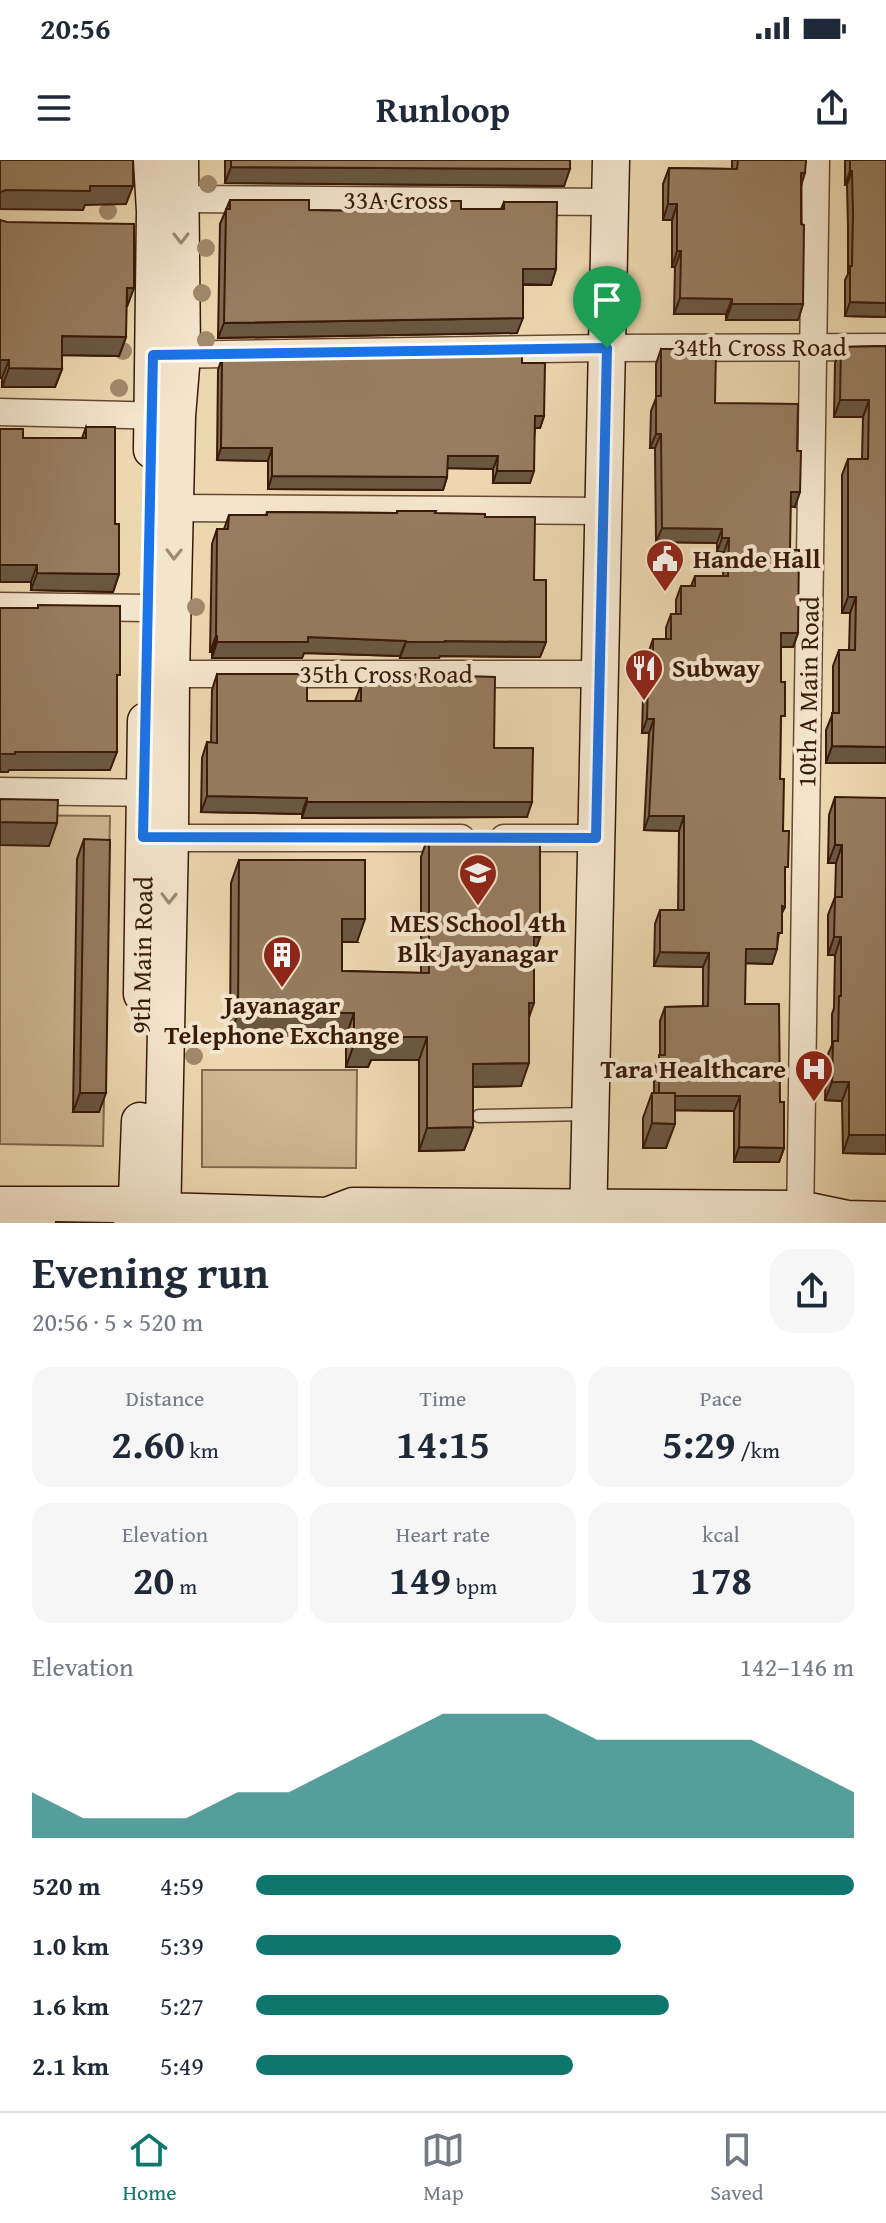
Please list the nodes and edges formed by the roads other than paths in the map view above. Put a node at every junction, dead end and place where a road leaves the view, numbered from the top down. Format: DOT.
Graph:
graph roads {
  1 [pos="152,160"];
  2 [pos="180,160"];
  3 [pos="611,160"];
  4 [pos="816,160"];
  5 [pos="181,199"];
  6 [pos="611,202"];
  7 [pos="813,347"];
  8 [pos="886,347"];
  9 [pos="607,348"];
  10 [pos="168,355"];
  11 [pos="0,412"];
  12 [pos="164,416"];
  13 [pos="175,508"];
  14 [pos="603,511"];
  15 [pos="0,606"];
  16 [pos="148,608"];
  17 [pos="171,674"];
  18 [pos="600,674"];
  19 [pos="0,791"];
  20 [pos="157,792"];
  21 [pos="157,838"];
  22 [pos="596,838"];
  23 [pos="591,1114"];
  24 [pos="479,1116"];
  25 [pos="0,1186"];
  26 [pos="886,1200"];
  27 [pos="0,1205"];
  28 [pos="149,1207"];
  29 [pos="353,1214"];
  30 [pos="588,1215"];
  31 [pos="800,1216"];
  32 [pos="886,1220"];
  1 -- 10 [label="main road, 9th Main Road"];
  2 -- 5 [label="main road, 9th Main Road"];
  3 -- 6 [label="main road"];
  4 -- 7 [label="street, 10th A Main Road"];
  5 -- 6 [label="street, 33A Cross"];
  5 -- 10 [label="main road, 9th Main Road, one-way"];
  6 -- 9 [label="main road"];
  7 -- 8 [label="street, 34th Cross Road"];
  7 -- 9 [label="street, 34th Cross Road"];
  7 -- 31 [label="street, 10th A Main Road"];
  9 -- 10 [label="street, 34th Cross Road"];
  9 -- 14 [label="main road"];
  10 -- 12 [label="main road, 9th Main Road"];
  11 -- 12 [label="street"];
  12 -- 13 [label="main road, 9th Main Road"];
  12 -- 16 [label="main road, 9th Main Road"];
  13 -- 14 [label="street"];
  13 -- 17 [label="main road, 9th Main Road, one-way"];
  14 -- 18 [label="main road"];
  15 -- 16 [label="street"];
  16 -- 20 [label="main road, 9th Main Road"];
  17 -- 18 [label="street, 35th Cross Road"];
  17 -- 20 [label="main road, 9th Main Road"];
  18 -- 22 [label="main road"];
  19 -- 20 [label="street"];
  20 -- 21 [label="main road, 9th Main Road"];
  21 -- 22 [label="street"];
  21 -- 28 [label="main road, 9th Main Road"];
  22 -- 23 [label="main road"];
  23 -- 24 [label="lane"];
  23 -- 30 [label="main road"];
  25 -- 28 [label="main road"];
  26 -- 31 [label="main road"];
  27 -- 28 [label="main road"];
  28 -- 29 [label="main road"];
  29 -- 30 [label="main road"];
  30 -- 31 [label="main road"];
  31 -- 32 [label="main road"];
}
